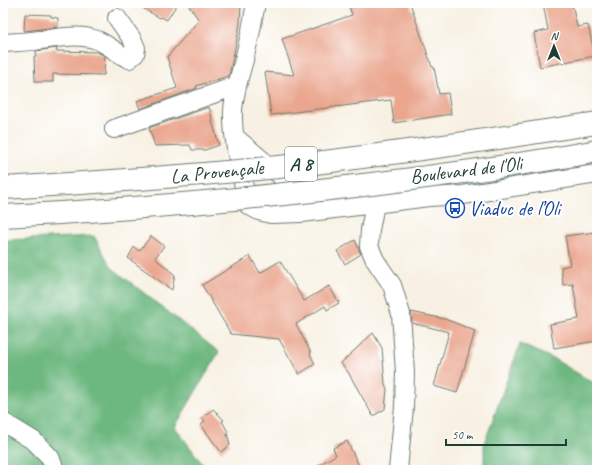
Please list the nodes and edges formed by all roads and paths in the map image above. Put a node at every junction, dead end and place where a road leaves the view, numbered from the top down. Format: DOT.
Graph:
graph roads {
  1 [pos="256,3"];
  2 [pos="117,18"];
  3 [pos="3,43"];
  4 [pos="236,89"];
  5 [pos="597,123"];
  6 [pos="114,129"];
  7 [pos="235,138"];
  8 [pos="597,151"];
  9 [pos="597,174"];
  10 [pos="3,188"];
  11 [pos="375,204"];
  12 [pos="341,208"];
  13 [pos="3,216"];
  14 [pos="3,422"];
  15 [pos="55,470"];
  16 [pos="398,470"];
  1 -- 4 [label="street, Boulevard de l'Oli"];
  2 -- 3 [label="street"];
  4 -- 6 [label="street"];
  4 -- 7 [label="street, Boulevard de l'Oli"];
  5 -- 10 [label="highway, La Provençale / A 8, bridge"];
  7 -- 12 [label="street, Boulevard de l'Oli"];
  7 -- 12 [label="street, Boulevard de l'Oli"];
  8 -- 13 [label="highway, La Provençale / A 8, bridge"];
  9 -- 11 [label="street, Boulevard de l'Oli"];
  11 -- 12 [label="street, Boulevard de l'Oli"];
  11 -- 16 [label="street"];
  14 -- 15 [label="street"];
}
